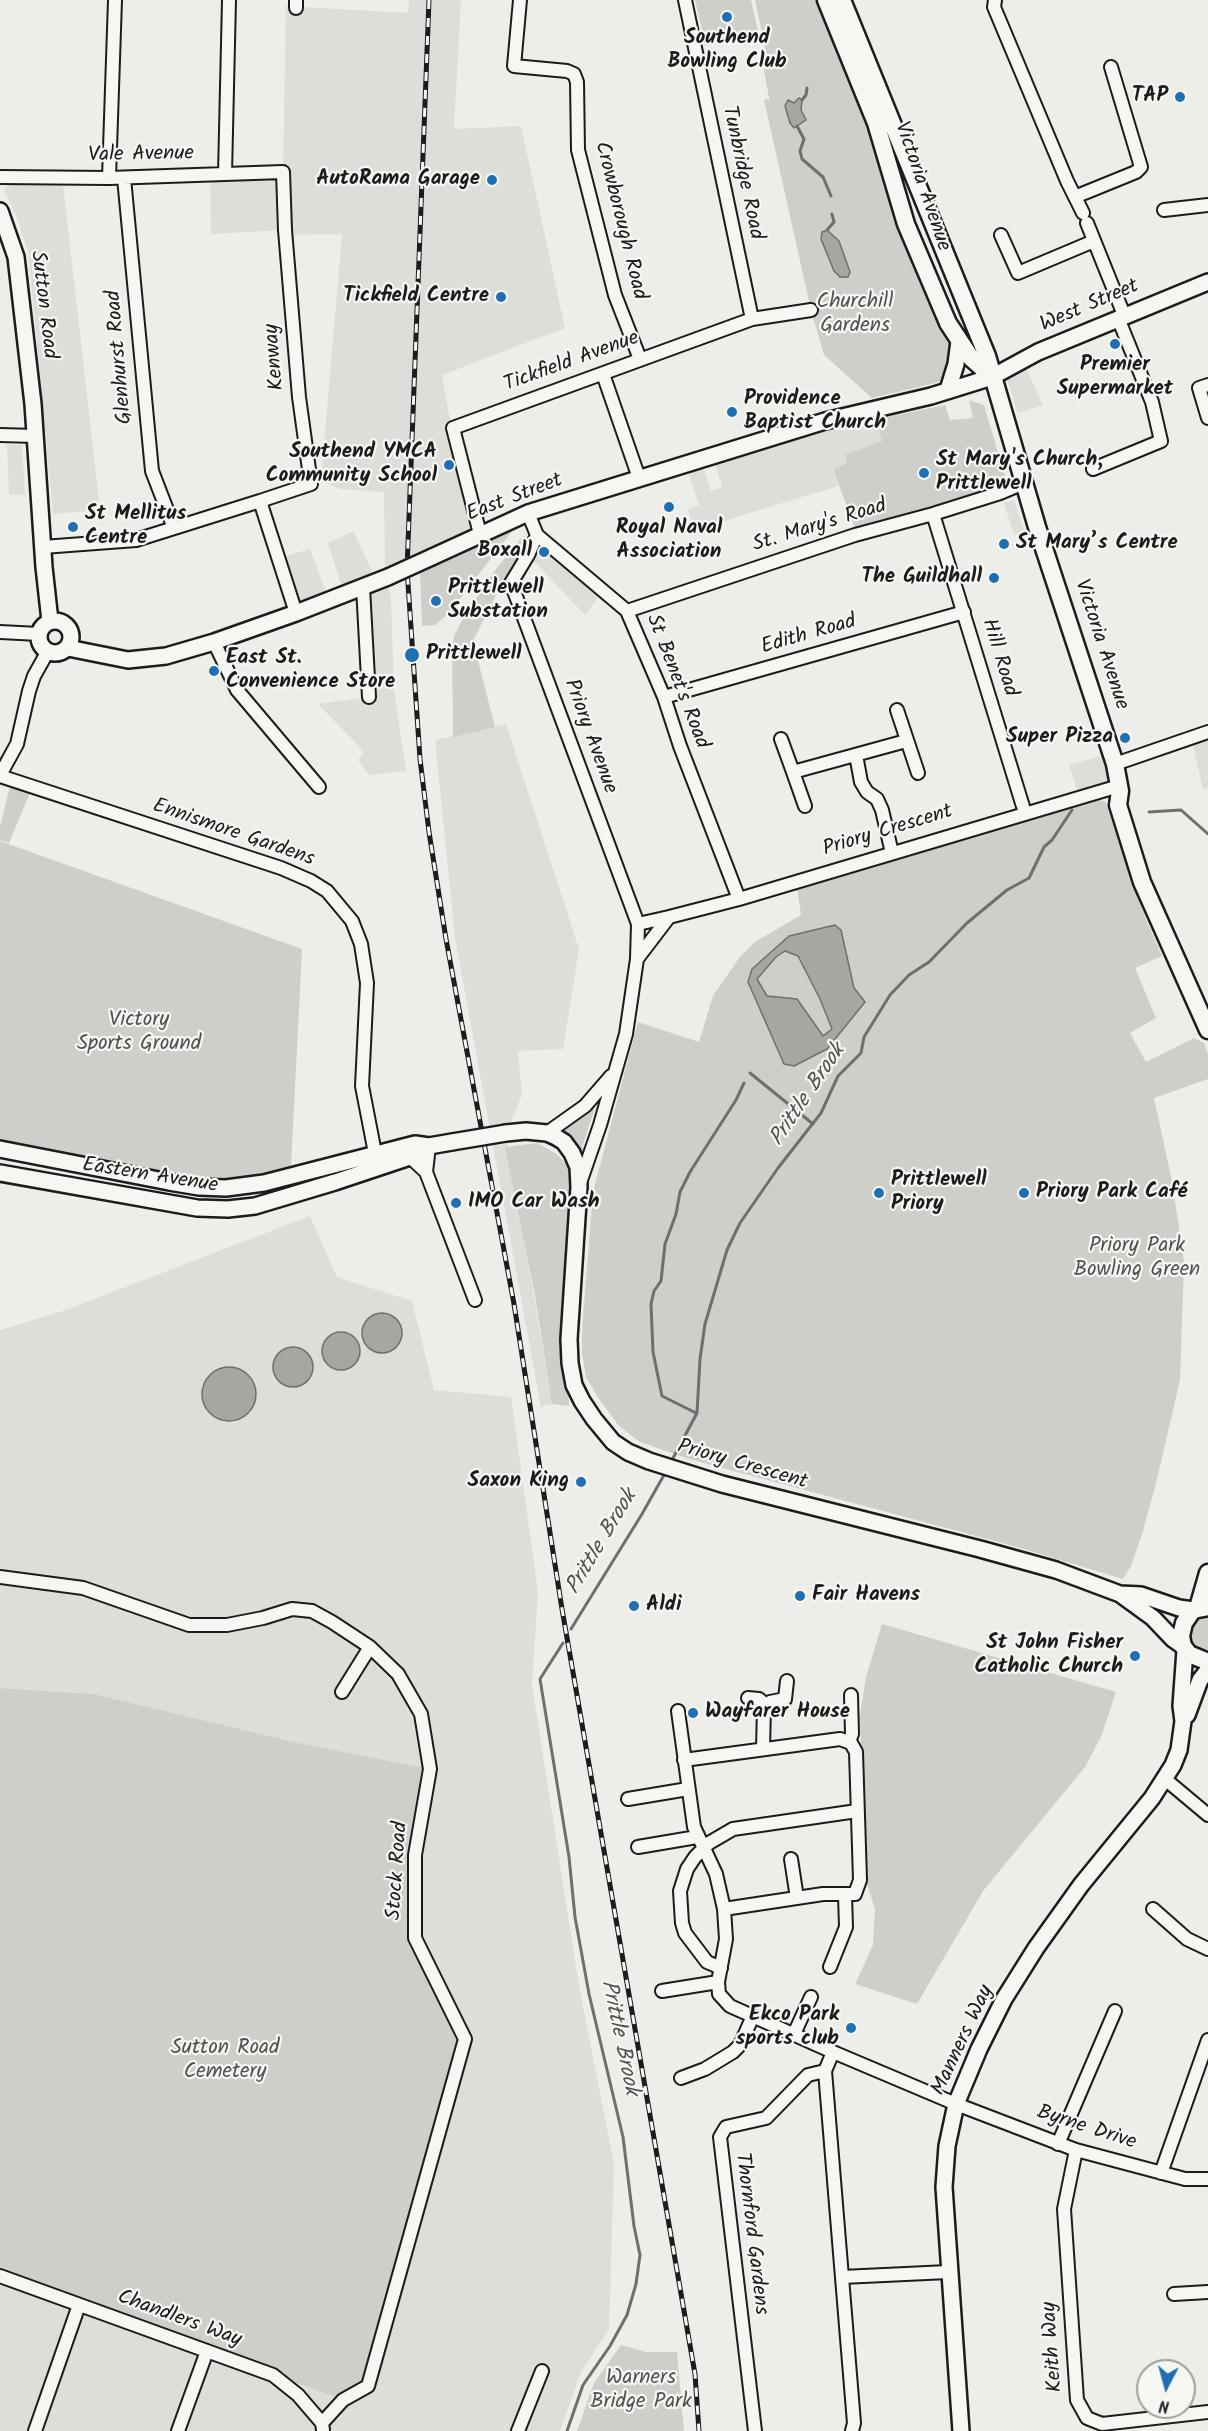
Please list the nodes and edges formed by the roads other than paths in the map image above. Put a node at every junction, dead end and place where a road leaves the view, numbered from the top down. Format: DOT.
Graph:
graph roads {
  1 [pos="115,0"];
  2 [pos="229,0"];
  3 [pos="520,0"];
  4 [pos="685,0"];
  5 [pos="826,0"];
  6 [pos="842,0"];
  7 [pos="995,0"];
  8 [pos="1111,67"];
  9 [pos="283,172"];
  10 [pos="225,174"];
  11 [pos="0,177"];
  12 [pos="124,177"];
  13 [pos="109,178"];
  14 [pos="1077,196"];
  15 [pos="1208,205"];
  16 [pos="1164,210"];
  17 [pos="0,212"];
  18 [pos="1001,235"];
  19 [pos="1094,241"];
  20 [pos="1208,282"];
  21 [pos="811,310"];
  22 [pos="1121,316"];
  23 [pos="752,319"];
  24 [pos="959,341"];
  25 [pos="639,358"];
  26 [pos="603,374"];
  27 [pos="992,377"];
  28 [pos="1208,385"];
  29 [pos="948,390"];
  30 [pos="1208,418"];
  31 [pos="0,435"];
  32 [pos="35,436"];
  33 [pos="1093,469"];
  34 [pos="639,478"];
  35 [pos="1024,483"];
  36 [pos="260,501"];
  37 [pos="528,513"];
  38 [pos="933,514"];
  39 [pos="174,528"];
  40 [pos="480,534"];
  41 [pos="537,535"];
  42 [pos="43,547"];
  43 [pos="363,587"];
  44 [pos="627,611"];
  45 [pos="964,612"];
  46 [pos="296,613"];
  47 [pos="50,621"];
  48 [pos="71,631"];
  49 [pos="0,632"];
  50 [pos="39,634"];
  51 [pos="214,642"];
  52 [pos="68,648"];
  53 [pos="48,651"];
  54 [pos="105,656"];
  55 [pos="369,697"];
  56 [pos="664,697"];
  57 [pos="897,710"];
  58 [pos="1208,732"];
  59 [pos="781,739"];
  60 [pos="906,741"];
  61 [pos="856,755"];
  62 [pos="1115,764"];
  63 [pos="793,772"];
  64 [pos="918,773"];
  65 [pos="0,776"];
  66 [pos="319,788"];
  67 [pos="1119,788"];
  68 [pos="806,806"];
  69 [pos="1025,813"];
  70 [pos="892,853"];
  71 [pos="739,899"];
  72 [pos="669,917"];
  73 [pos="638,924"];
  74 [pos="637,959"];
  75 [pos="1208,1003"];
  76 [pos="1208,1030"];
  77 [pos="615,1071"];
  78 [pos="548,1133"];
  79 [pos="429,1146"];
  80 [pos="0,1149"];
  81 [pos="375,1153"];
  82 [pos="410,1157"];
  83 [pos="426,1172"];
  84 [pos="0,1173"];
  85 [pos="579,1187"];
  86 [pos="475,1300"];
  87 [pos="1208,1573"];
  88 [pos="0,1577"];
  89 [pos="1120,1594"];
  90 [pos="1200,1608"];
  91 [pos="370,1647"];
  92 [pos="1184,1648"];
  93 [pos="1208,1662"];
  94 [pos="1208,1670"];
  95 [pos="787,1681"];
  96 [pos="342,1692"];
  97 [pos="851,1695"];
  98 [pos="748,1698"];
  99 [pos="766,1705"];
  100 [pos="678,1711"];
  101 [pos="1183,1721"];
  102 [pos="849,1742"];
  103 [pos="763,1749"];
  104 [pos="684,1760"];
  105 [pos="1165,1779"];
  106 [pos="688,1789"];
  107 [pos="628,1798"];
  108 [pos="857,1812"];
  109 [pos="1208,1815"];
  110 [pos="701,1842"];
  111 [pos="638,1847"];
  112 [pos="791,1859"];
  113 [pos="845,1895"];
  114 [pos="797,1898"];
  115 [pos="724,1909"];
  116 [pos="1153,1909"];
  117 [pos="1208,1949"];
  118 [pos="830,1967"];
  119 [pos="721,1968"];
  120 [pos="718,1982"];
  121 [pos="662,1990"];
  122 [pos="811,1997"];
  123 [pos="1115,2010"];
  124 [pos="753,2016"];
  125 [pos="794,2034"];
  126 [pos="1208,2040"];
  127 [pos="833,2052"];
  128 [pos="825,2071"];
  129 [pos="681,2078"];
  130 [pos="956,2104"];
  131 [pos="1058,2144"];
  132 [pos="1076,2150"];
  133 [pos="1161,2173"];
  134 [pos="1208,2179"];
  135 [pos="948,2272"];
  136 [pos="0,2276"];
  137 [pos="842,2277"];
  138 [pos="1208,2292"];
  139 [pos="1174,2294"];
  140 [pos="79,2305"];
  141 [pos="207,2351"];
  142 [pos="542,2371"];
  143 [pos="1208,2412"];
  144 [pos="323,2427"];
  145 [pos="35,2431"];
  146 [pos="178,2431"];
  147 [pos="518,2431"];
  148 [pos="755,2431"];
  149 [pos="852,2431"];
  150 [pos="961,2431"];
  1 -- 13 [label="street"];
  2 -- 10 [label="street"];
  3 -- 25 [label="street, Crowborough Road"];
  4 -- 23 [label="street, Tunbridge Road"];
  5 -- 24 [label="highway, Victoria Avenue"];
  6 -- 27 [label="highway, Victoria Avenue"];
  7 -- 14 [label="street"];
  8 -- 14 [label="street"];
  9 -- 10 [label="street, Vale Avenue"];
  9 -- 36 [label="street, Kenway"];
  10 -- 12 [label="street, Vale Avenue"];
  11 -- 13 [label="street, Vale Avenue"];
  12 -- 13 [label="street, Vale Avenue"];
  12 -- 39 [label="street, Glenhurst Road"];
  14 -- 19 [label="street"];
  15 -- 16 [label="street"];
  17 -- 32 [label="main road, Sutton Road"];
  18 -- 19 [label="street"];
  19 -- 22 [label="street"];
  20 -- 22 [label="main road, West Street"];
  21 -- 23 [label="street, Tickfield Avenue"];
  22 -- 27 [label="main road, West Street"];
  22 -- 33 [label="street"];
  23 -- 25 [label="street, Tickfield Avenue"];
  24 -- 27 [label="highway, Victoria Avenue"];
  24 -- 29 [label="main road"];
  25 -- 26 [label="street, Tickfield Avenue"];
  26 -- 34 [label="street"];
  26 -- 40 [label="street, Tickfield Avenue"];
  27 -- 29 [label="main road, East Street"];
  27 -- 35 [label="highway, Victoria Avenue"];
  28 -- 30 [label="street"];
  29 -- 34 [label="main road, East Street"];
  31 -- 32 [label="street"];
  32 -- 42 [label="main road, Sutton Road"];
  34 -- 37 [label="main road, East Street"];
  35 -- 38 [label="street, St. Mary's Road"];
  35 -- 62 [label="highway, Victoria Avenue"];
  36 -- 39 [label="street"];
  36 -- 46 [label="street"];
  37 -- 40 [label="main road, East Street"];
  37 -- 41 [label="street, St Benet's Road"];
  38 -- 44 [label="street, St. Mary's Road"];
  38 -- 45 [label="street, Hill Road"];
  39 -- 42 [label="street"];
  40 -- 43 [label="main road, East Street, bridge"];
  41 -- 44 [label="street, St Benet's Road"];
  41 -- 73 [label="street, Priory Avenue"];
  42 -- 47 [label="main road, Sutton Road"];
  43 -- 46 [label="main road, East Street"];
  43 -- 55 [label="street"];
  44 -- 56 [label="street, St Benet's Road"];
  45 -- 56 [label="street, Edith Road"];
  45 -- 69 [label="street, Hill Road"];
  46 -- 51 [label="main road, East Street"];
  47 -- 48 [label="main road"];
  47 -- 50 [label="main road"];
  48 -- 52 [label="main road"];
  48 -- 54 [label="main road, East Street"];
  49 -- 50 [label="street"];
  50 -- 53 [label="main road"];
  51 -- 54 [label="main road, East Street"];
  51 -- 66 [label="street"];
  52 -- 53 [label="main road"];
  52 -- 54 [label="main road, East Street"];
  53 -- 65 [label="street"];
  56 -- 71 [label="street, St Benet's Road"];
  57 -- 60 [label="street"];
  58 -- 62 [label="street"];
  59 -- 63 [label="street"];
  60 -- 61 [label="street"];
  60 -- 64 [label="street"];
  61 -- 63 [label="street"];
  61 -- 70 [label="street"];
  62 -- 67 [label="highway, Victoria Avenue"];
  63 -- 68 [label="street"];
  65 -- 81 [label="street, Ennismore Gardens"];
  67 -- 69 [label="street, Priory Crescent"];
  67 -- 75 [label="highway, Victoria Avenue"];
  67 -- 76 [label="highway, Victoria Avenue"];
  69 -- 70 [label="street, Priory Crescent"];
  70 -- 71 [label="street, Priory Crescent"];
  71 -- 72 [label="street, Priory Crescent"];
  72 -- 73 [label="street, Priory Crescent"];
  72 -- 74 [label="street, Priory Crescent"];
  73 -- 74 [label="street, Priory Avenue"];
  74 -- 77 [label="street, Priory Crescent"];
  77 -- 78 [label="street, Priory Crescent"];
  77 -- 85 [label="street, Priory Crescent"];
  78 -- 79 [label="main road, Eastern Avenue, bridge"];
  78 -- 85 [label="main road, Priory Crescent"];
  79 -- 81 [label="main road, Eastern Avenue"];
  79 -- 82 [label="main road, Eastern Avenue"];
  79 -- 83 [label="street"];
  80 -- 81 [label="main road, Eastern Avenue"];
  82 -- 83 [label="street"];
  82 -- 84 [label="main road, Eastern Avenue"];
  83 -- 86 [label="street"];
  85 -- 89 [label="main road, Priory Crescent"];
  87 -- 90 [label="highway"];
  88 -- 91 [label="street, Stock Road"];
  89 -- 90 [label="main road, Priory Crescent"];
  89 -- 92 [label="main road, Priory Crescent"];
  90 -- 92 [label="highway"];
  91 -- 96 [label="street"];
  91 -- 144 [label="street, Stock Road"];
  92 -- 93 [label="highway"];
  92 -- 101 [label="main road, Manners Way"];
  94 -- 101 [label="main road, Manners Way"];
  95 -- 99 [label="street"];
  97 -- 102 [label="street"];
  98 -- 99 [label="street"];
  99 -- 103 [label="street"];
  100 -- 104 [label="street"];
  101 -- 105 [label="main road, Manners Way"];
  102 -- 103 [label="street"];
  102 -- 108 [label="street"];
  103 -- 104 [label="street"];
  104 -- 106 [label="street"];
  105 -- 109 [label="street"];
  105 -- 130 [label="main road, Manners Way"];
  106 -- 107 [label="street"];
  106 -- 110 [label="street"];
  108 -- 110 [label="street"];
  108 -- 113 [label="street"];
  110 -- 111 [label="street"];
  110 -- 115 [label="street"];
  110 -- 119 [label="street"];
  112 -- 114 [label="street"];
  113 -- 114 [label="street"];
  113 -- 118 [label="street"];
  114 -- 115 [label="street"];
  115 -- 119 [label="street"];
  116 -- 117 [label="street"];
  119 -- 120 [label="street"];
  120 -- 121 [label="street"];
  120 -- 124 [label="street"];
  122 -- 125 [label="street"];
  123 -- 131 [label="street"];
  124 -- 125 [label="street"];
  124 -- 129 [label="street"];
  125 -- 127 [label="street"];
  126 -- 133 [label="street"];
  127 -- 128 [label="street"];
  127 -- 130 [label="street"];
  128 -- 137 [label="street"];
  128 -- 148 [label="street, Thornford Gardens"];
  130 -- 131 [label="street, Byrne Drive"];
  130 -- 135 [label="main road, Manners Way"];
  131 -- 132 [label="street, Byrne Drive"];
  132 -- 133 [label="street, Byrne Drive"];
  132 -- 143 [label="street, Keith Way"];
  133 -- 134 [label="street, Byrne Drive"];
  135 -- 137 [label="street"];
  135 -- 150 [label="main road, Manners Way"];
  136 -- 140 [label="street, Chandlers Way"];
  137 -- 149 [label="street"];
  138 -- 139 [label="street"];
  140 -- 141 [label="street, Chandlers Way"];
  140 -- 145 [label="street"];
  141 -- 144 [label="street, Chandlers Way"];
  141 -- 146 [label="street"];
  142 -- 147 [label="street"];
}
